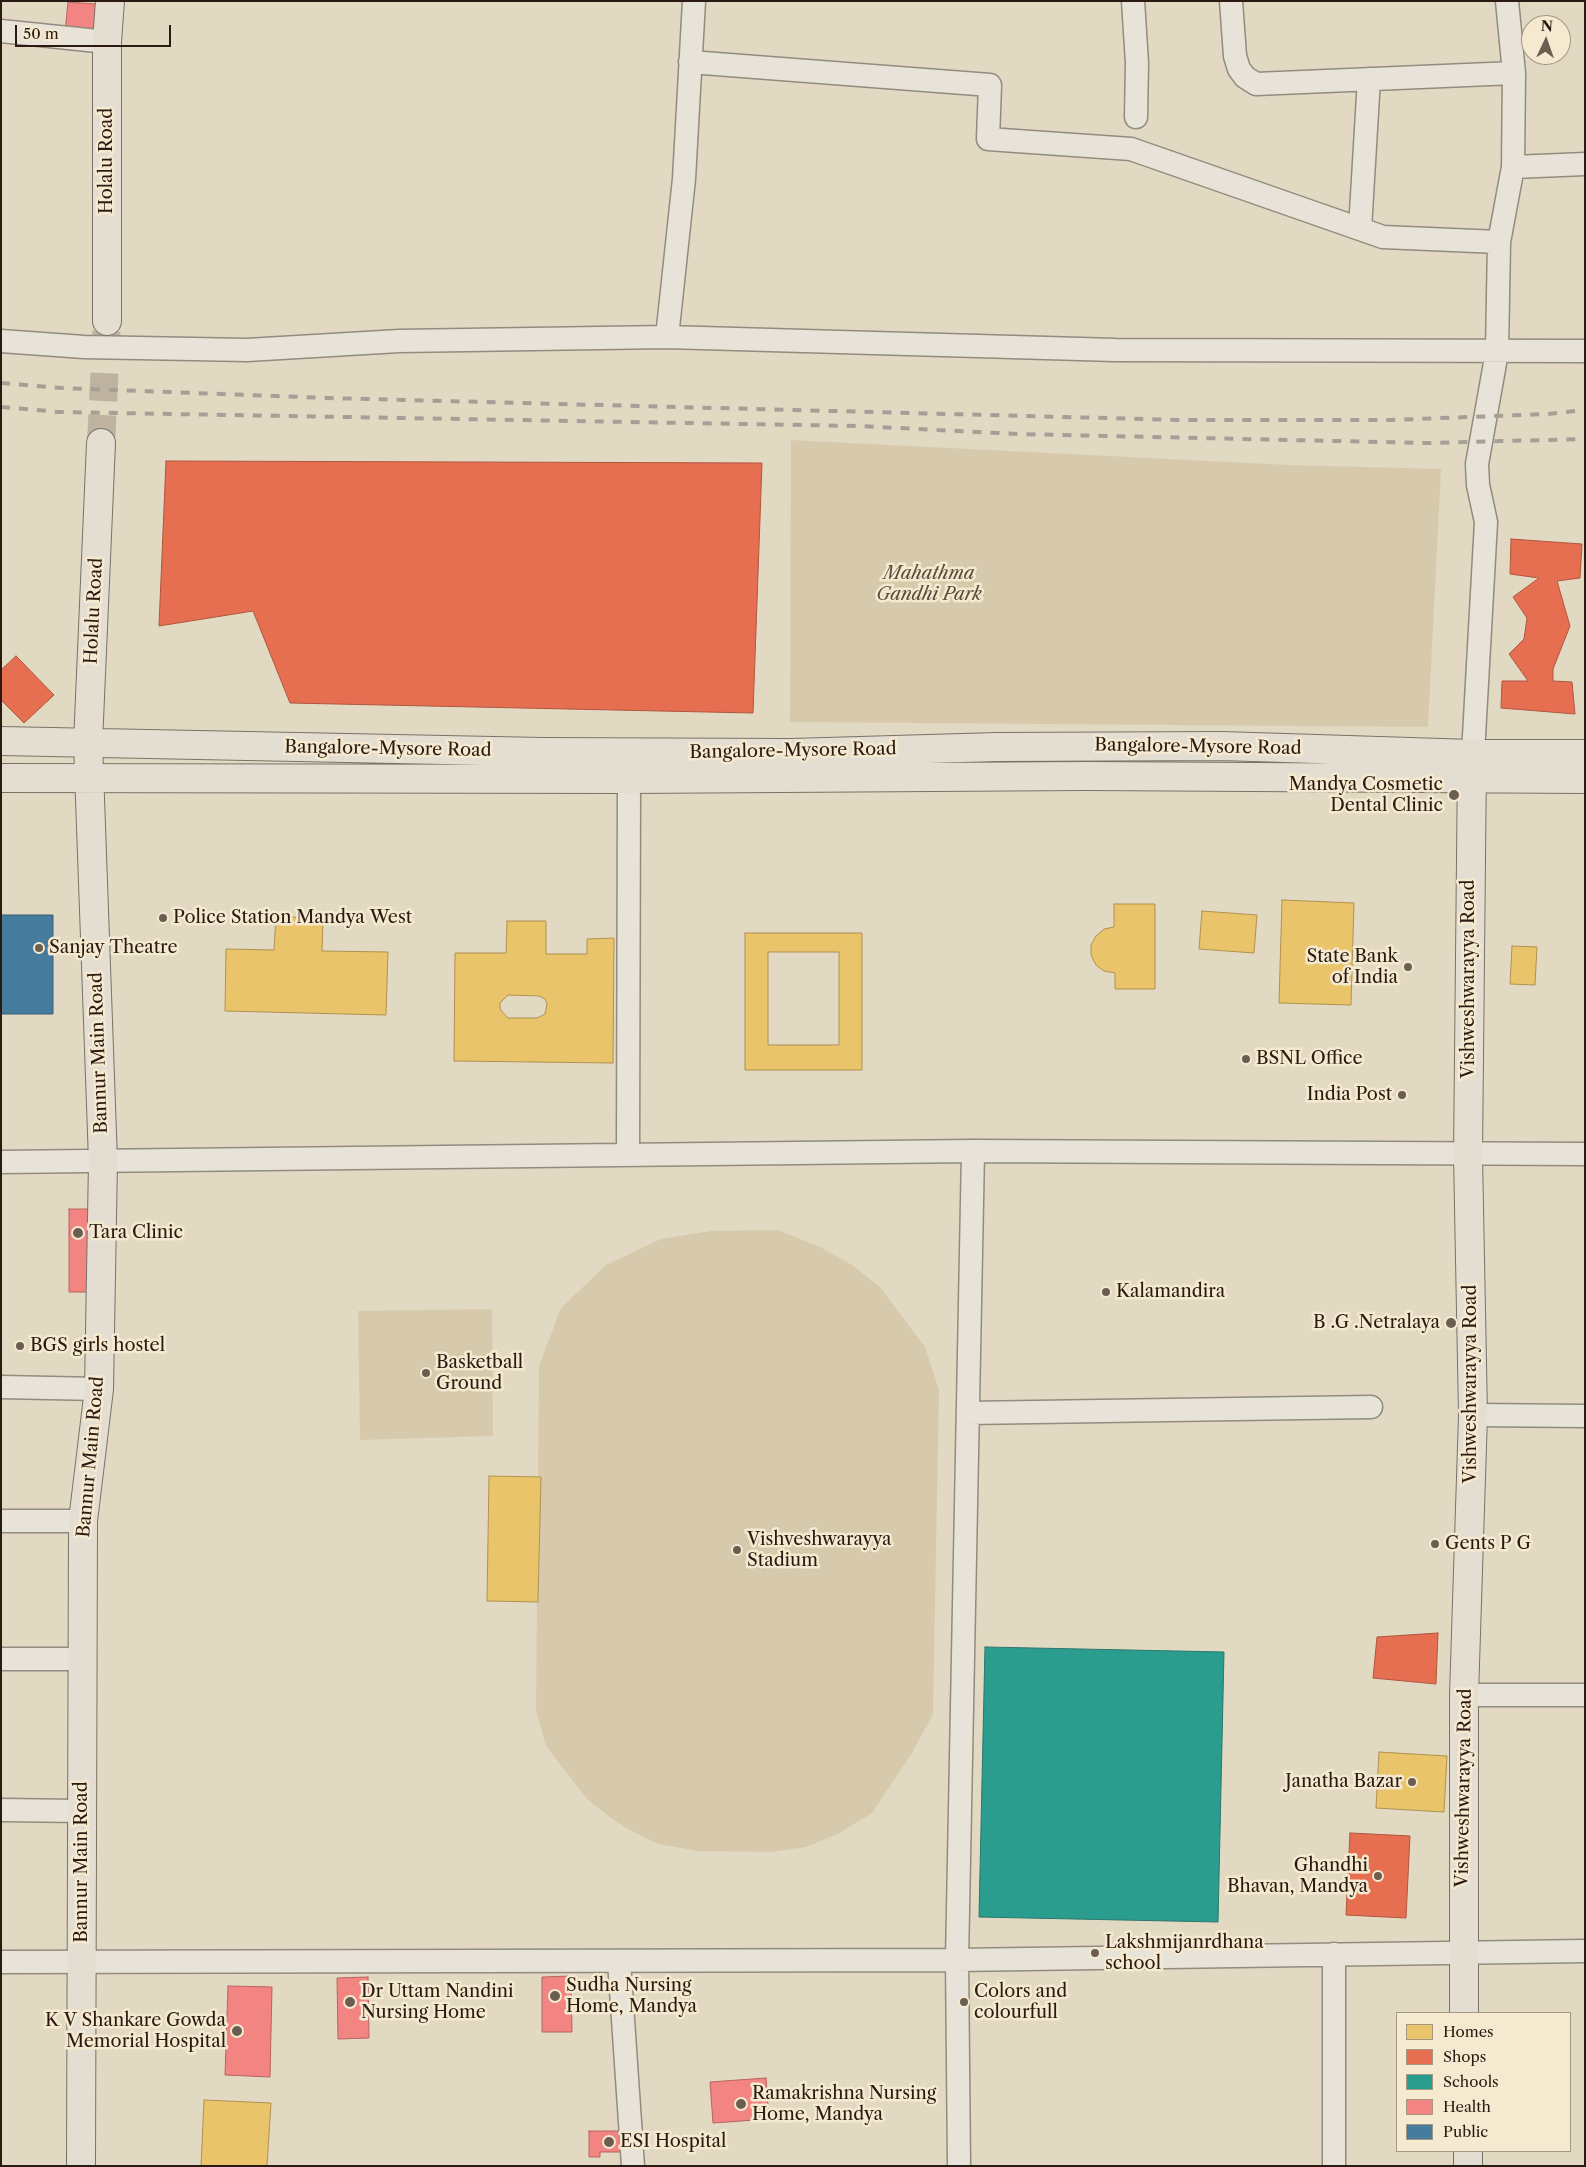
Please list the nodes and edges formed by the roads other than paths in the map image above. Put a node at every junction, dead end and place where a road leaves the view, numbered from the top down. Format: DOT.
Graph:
graph roads {
  1 [pos="110,1"];
  2 [pos="694,1"];
  3 [pos="1133,1"];
  4 [pos="1231,1"];
  5 [pos="1507,1"];
  6 [pos="1,31"];
  7 [pos="107,42"];
  8 [pos="690,62"];
  9 [pos="1514,74"];
  10 [pos="1369,80"];
  11 [pos="1136,117"];
  12 [pos="1585,164"];
  13 [pos="1513,166"];
  14 [pos="1360,229"];
  15 [pos="1499,242"];
  16 [pos="107,321"];
  17 [pos="668,337"];
  18 [pos="1,341"];
  19 [pos="1585,351"];
  20 [pos="1497,352"];
  21 [pos="101,443"];
  22 [pos="1,741"];
  23 [pos="88,744"];
  24 [pos="1585,754"];
  25 [pos="1472,765"];
  26 [pos="1,778"];
  27 [pos="90,779"];
  28 [pos="629,779"];
  29 [pos="1585,779"];
  30 [pos="973,1151"];
  31 [pos="628,1154"];
  32 [pos="1585,1154"];
  33 [pos="1468,1155"];
  34 [pos="102,1161"];
  35 [pos="1,1162"];
  36 [pos="1,1386"];
  37 [pos="99,1389"];
  38 [pos="1371,1407"];
  39 [pos="968,1413"];
  40 [pos="1473,1415"];
  41 [pos="1585,1416"];
  42 [pos="1,1521"];
  43 [pos="83,1521"];
  44 [pos="1,1659"];
  45 [pos="84,1659"];
  46 [pos="1464,1695"];
  47 [pos="1585,1695"];
  48 [pos="1,1810"];
  49 [pos="82,1811"];
  50 [pos="1585,1951"];
  51 [pos="1462,1952"];
  52 [pos="1334,1954"];
  53 [pos="957,1960"];
  54 [pos="618,1961"];
  55 [pos="1,1962"];
  56 [pos="81,1963"];
  57 [pos="1464,2012"];
  58 [pos="1468,2152"];
  59 [pos="81,2166"];
  60 [pos="633,2166"];
  61 [pos="959,2166"];
  62 [pos="1334,2166"];
  63 [pos="1468,2166"];
  1 -- 7 [label="main road, Holalu Road"];
  2 -- 8 [label="street"];
  3 -- 11 [label="street"];
  4 -- 10 [label="street"];
  5 -- 9 [label="street"];
  6 -- 7 [label="street"];
  7 -- 16 [label="main road, Holalu Road"];
  8 -- 14 [label="street"];
  8 -- 17 [label="street"];
  9 -- 10 [label="street"];
  9 -- 13 [label="street"];
  10 -- 14 [label="street"];
  12 -- 13 [label="street"];
  13 -- 15 [label="street"];
  14 -- 15 [label="street"];
  15 -- 20 [label="street"];
  17 -- 18 [label="street"];
  17 -- 20 [label="street"];
  19 -- 20 [label="street"];
  20 -- 25 [label="street"];
  21 -- 23 [label="main road, Holalu Road"];
  22 -- 23 [label="main road, Bangalore-Mysore Road"];
  23 -- 25 [label="main road, Bangalore-Mysore Road"];
  23 -- 27 [label="main road, Holalu Road"];
  24 -- 25 [label="main road, Bangalore-Mysore Road"];
  25 -- 28 [label="main road, Bangalore-Mysore Road"];
  25 -- 29 [label="main road, Bangalore-Mysore Road"];
  25 -- 33 [label="main road, Vishweshwarayya Road"];
  26 -- 27 [label="main road, Bangalore-Mysore Road"];
  27 -- 28 [label="main road, Bangalore-Mysore Road"];
  27 -- 34 [label="main road, Bannur Main Road"];
  28 -- 31 [label="street"];
  30 -- 31 [label="street"];
  30 -- 33 [label="street"];
  30 -- 39 [label="street"];
  31 -- 34 [label="street"];
  32 -- 33 [label="street"];
  33 -- 40 [label="main road, Vishweshwarayya Road"];
  34 -- 35 [label="street"];
  34 -- 37 [label="main road, Bannur Main Road"];
  36 -- 37 [label="street"];
  37 -- 43 [label="main road, Bannur Main Road"];
  38 -- 39 [label="street"];
  39 -- 53 [label="street"];
  40 -- 41 [label="street"];
  40 -- 46 [label="main road, Vishweshwarayya Road"];
  42 -- 43 [label="street"];
  43 -- 45 [label="main road, Bannur Main Road"];
  44 -- 45 [label="street"];
  45 -- 49 [label="main road, Bannur Main Road"];
  46 -- 47 [label="street"];
  46 -- 51 [label="main road, Vishweshwarayya Road"];
  48 -- 49 [label="street"];
  49 -- 56 [label="main road, Bannur Main Road"];
  50 -- 51 [label="street"];
  51 -- 52 [label="street"];
  51 -- 57 [label="main road, Vishweshwarayya Road"];
  52 -- 53 [label="street"];
  52 -- 62 [label="street"];
  53 -- 54 [label="street"];
  53 -- 61 [label="street"];
  54 -- 56 [label="street"];
  54 -- 60 [label="street"];
  55 -- 56 [label="street"];
  56 -- 59 [label="main road, Bannur Main Road"];
  58 -- 63 [label="main road"];
}
